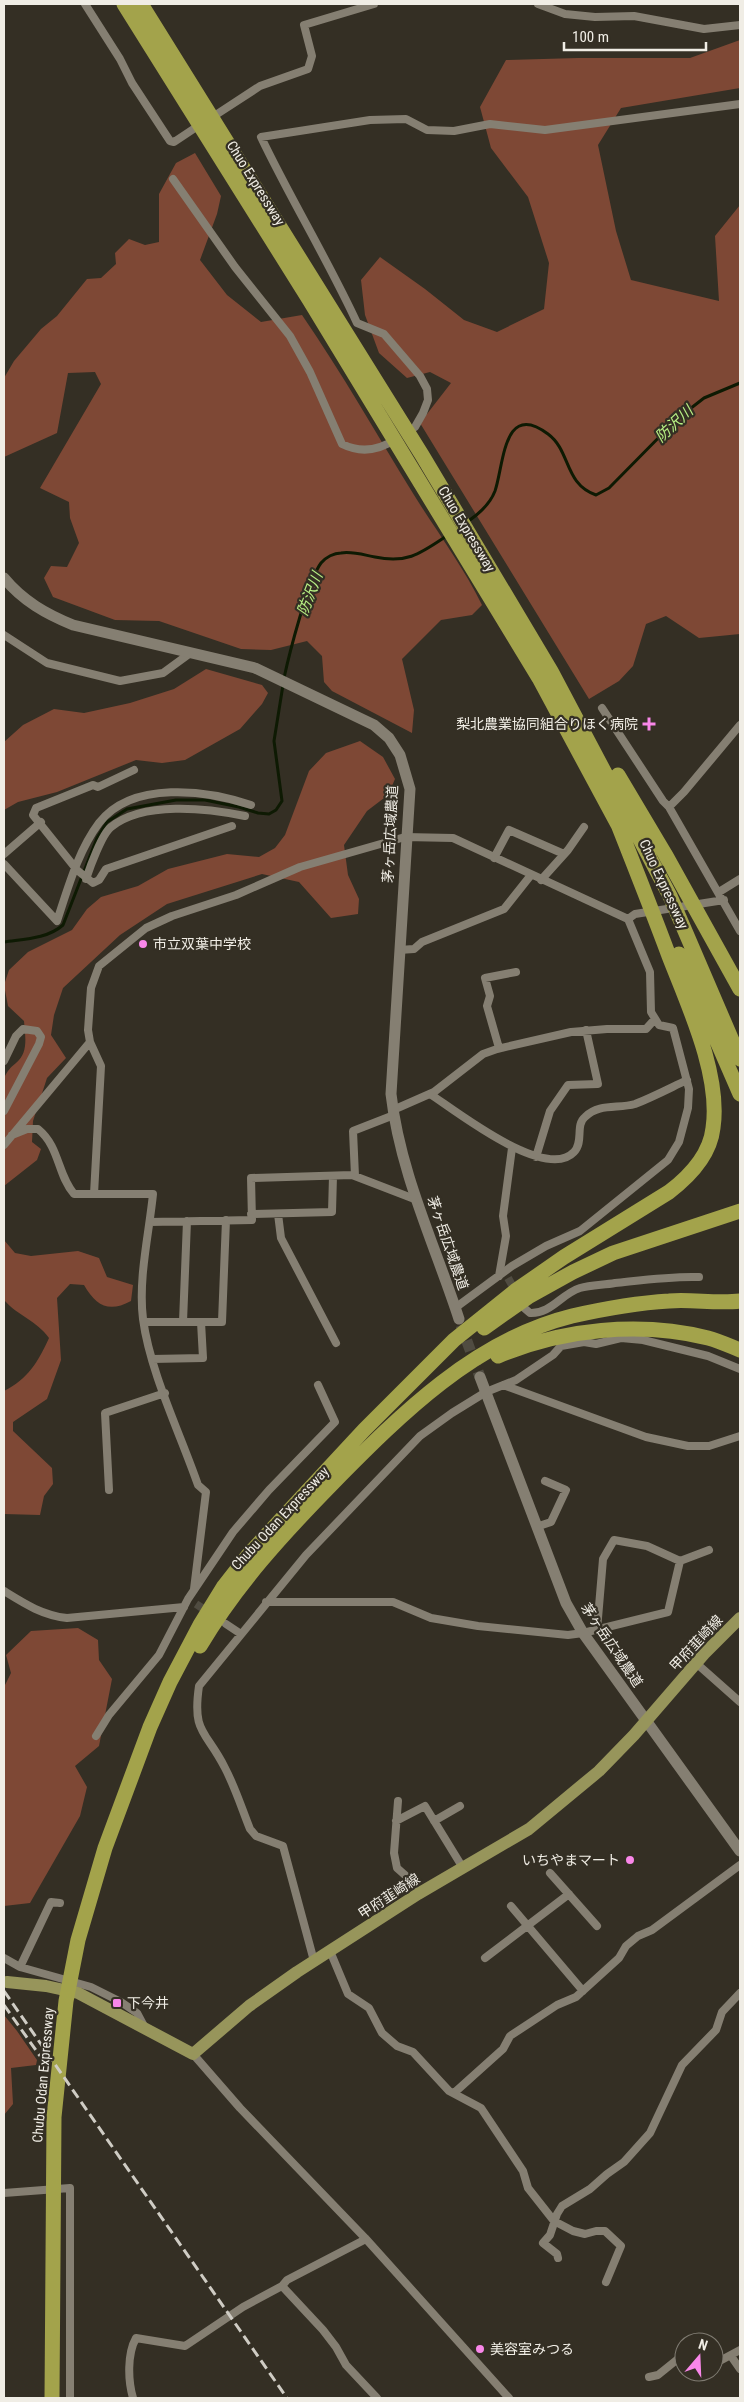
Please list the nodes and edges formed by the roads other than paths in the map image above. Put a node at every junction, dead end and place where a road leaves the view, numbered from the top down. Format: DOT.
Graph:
graph roads {
  1 [pos="85,4"];
  2 [pos="124,4"];
  3 [pos="141,4"];
  4 [pos="374,4"];
  5 [pos="538,4"];
  6 [pos="740,24"];
  7 [pos="740,104"];
  8 [pos="173,179"];
  9 [pos="398,431"];
  10 [pos="5,582"];
  11 [pos="495,592"];
  12 [pos="4,635"];
  13 [pos="189,654"];
  14 [pos="551,671"];
  15 [pos="602,708"];
  16 [pos="740,725"];
  17 [pos="134,770"];
  18 [pos="251,805"];
  19 [pos="670,807"];
  20 [pos="245,816"];
  21 [pos="41,822"];
  22 [pos="232,826"];
  23 [pos="584,827"];
  24 [pos="619,827"];
  25 [pos="405,837"];
  26 [pos="4,854"];
  27 [pos="564,854"];
  28 [pos="494,858"];
  29 [pos="4,864"];
  30 [pos="76,869"];
  31 [pos="531,875"];
  32 [pos="86,878"];
  33 [pos="740,879"];
  34 [pos="541,880"];
  35 [pos="719,892"];
  36 [pos="720,901"];
  37 [pos="632,916"];
  38 [pos="740,931"];
  39 [pos="399,950"];
  40 [pos="516,972"];
  41 [pos="740,989"];
  42 [pos="655,1019"];
  43 [pos="586,1030"];
  44 [pos="90,1042"];
  45 [pos="500,1048"];
  46 [pos="740,1059"];
  47 [pos="4,1061"];
  48 [pos="687,1080"];
  49 [pos="430,1094"];
  50 [pos="740,1094"];
  51 [pos="4,1111"];
  52 [pos="393,1112"];
  53 [pos="12,1135"];
  54 [pos="4,1145"];
  55 [pos="512,1148"];
  56 [pos="536,1156"];
  57 [pos="333,1176"];
  58 [pos="355,1176"];
  59 [pos="94,1194"];
  60 [pos="417,1200"];
  61 [pos="736,1213"];
  62 [pos="251,1214"];
  63 [pos="278,1214"];
  64 [pos="226,1220"];
  65 [pos="187,1221"];
  66 [pos="150,1222"];
  67 [pos="504,1275"];
  68 [pos="699,1277"];
  69 [pos="740,1301"];
  70 [pos="523,1307"];
  71 [pos="455,1308"];
  72 [pos="459,1319"];
  73 [pos="144,1322"];
  74 [pos="183,1322"];
  75 [pos="201,1322"];
  76 [pos="336,1343"];
  77 [pos="740,1350"];
  78 [pos="152,1359"];
  79 [pos="740,1369"];
  80 [pos="453,1375"];
  81 [pos="480,1377"];
  82 [pos="318,1385"];
  83 [pos="503,1385"];
  84 [pos="486,1392"];
  85 [pos="401,1393"];
  86 [pos="165,1394"];
  87 [pos="740,1436"];
  88 [pos="545,1481"];
  89 [pos="109,1490"];
  90 [pos="536,1528"];
  91 [pos="709,1550"];
  92 [pos="680,1561"];
  93 [pos="194,1589"];
  94 [pos="4,1591"];
  95 [pos="188,1599"];
  96 [pos="266,1602"];
  97 [pos="196,1604"];
  98 [pos="184,1606"];
  99 [pos="740,1618"];
  100 [pos="226,1624"];
  101 [pos="597,1630"];
  102 [pos="583,1633"];
  103 [pos="241,1634"];
  104 [pos="696,1663"];
  105 [pos="740,1702"];
  106 [pos="647,1720"];
  107 [pos="96,1736"];
  108 [pos="137,1764"];
  109 [pos="398,1801"];
  110 [pos="460,1806"];
  111 [pos="396,1821"];
  112 [pos="434,1821"];
  113 [pos="740,1851"];
  114 [pos="740,1866"];
  115 [pos="463,1868"];
  116 [pos="550,1872"];
  117 [pos="418,1894"];
  118 [pos="569,1894"];
  119 [pos="60,1903"];
  120 [pos="511,1906"];
  121 [pos="528,1925"];
  122 [pos="597,1926"];
  123 [pos="330,1952"];
  124 [pos="4,1958"];
  125 [pos="485,1958"];
  126 [pos="314,1961"];
  127 [pos="20,1967"];
  128 [pos="7,1982"];
  129 [pos="583,1991"];
  130 [pos="740,1993"];
  131 [pos="145,2028"];
  132 [pos="193,2054"];
  133 [pos="454,2093"];
  134 [pos="4,2193"];
  135 [pos="554,2221"];
  136 [pos="366,2239"];
  137 [pos="558,2258"];
  138 [pos="606,2282"];
  139 [pos="282,2286"];
  140 [pos="740,2350"];
  141 [pos="731,2356"];
  142 [pos="724,2359"];
  143 [pos="674,2362"];
  144 [pos="740,2369"];
  145 [pos="649,2377"];
  146 [pos="52,2398"];
  147 [pos="70,2398"];
  148 [pos="133,2398"];
  149 [pos="377,2398"];
  150 [pos="509,2398"];
  1 -- 4 [label="street"];
  2 -- 9 [label="highway, Chuo Expressway"];
  3 -- 9 [label="highway, Chuo Expressway"];
  5 -- 6 [label="street"];
  7 -- 8 [label="street"];
  9 -- 11 [label="highway, Chuo Expressway"];
  10 -- 13 [label="street, 茅ヶ岳広域農道"];
  11 -- 14 [label="highway, Chuo Expressway"];
  11 -- 24 [label="highway, Chuo Expressway"];
  12 -- 13 [label="street"];
  13 -- 25 [label="street, 茅ヶ岳広域農道"];
  14 -- 41 [label="highway"];
  14 -- 46 [label="highway, Chuo Expressway"];
  15 -- 19 [label="street"];
  16 -- 19 [label="street"];
  17 -- 21 [label="street"];
  18 -- 30 [label="street"];
  19 -- 35 [label="street"];
  20 -- 32 [label="street"];
  21 -- 26 [label="street"];
  21 -- 30 [label="street"];
  22 -- 32 [label="street"];
  23 -- 27 [label="street"];
  24 -- 50 [label="highway, Chuo Expressway"];
  24 -- 85 [label="highway"];
  25 -- 28 [label="street"];
  25 -- 39 [label="street, 茅ヶ岳広域農道"];
  25 -- 44 [label="street"];
  27 -- 28 [label="street"];
  27 -- 34 [label="street"];
  28 -- 31 [label="street"];
  29 -- 30 [label="street"];
  30 -- 32 [label="street"];
  31 -- 34 [label="street"];
  31 -- 39 [label="street"];
  33 -- 35 [label="street"];
  34 -- 37 [label="street"];
  35 -- 36 [label="street"];
  36 -- 37 [label="street"];
  36 -- 38 [label="street"];
  37 -- 42 [label="street"];
  39 -- 52 [label="street, 茅ヶ岳広域農道"];
  40 -- 45 [label="street"];
  42 -- 43 [label="street"];
  42 -- 48 [label="street"];
  43 -- 45 [label="street"];
  43 -- 56 [label="street"];
  44 -- 53 [label="street"];
  44 -- 59 [label="street"];
  45 -- 49 [label="street"];
  47 -- 51 [label="street"];
  48 -- 56 [label="street"];
  48 -- 67 [label="street"];
  49 -- 52 [label="street"];
  49 -- 55 [label="street"];
  52 -- 58 [label="street"];
  52 -- 60 [label="street, 茅ヶ岳広域農道"];
  53 -- 54 [label="street"];
  53 -- 59 [label="street"];
  55 -- 56 [label="street"];
  55 -- 67 [label="street"];
  57 -- 58 [label="street"];
  57 -- 62 [label="street"];
  57 -- 63 [label="street"];
  58 -- 60 [label="street"];
  59 -- 66 [label="street"];
  60 -- 71 [label="street, 茅ヶ岳広域農道"];
  61 -- 85 [label="highway"];
  62 -- 63 [label="street"];
  62 -- 64 [label="street"];
  63 -- 76 [label="street"];
  64 -- 65 [label="street"];
  64 -- 75 [label="street"];
  65 -- 66 [label="street"];
  65 -- 74 [label="street"];
  66 -- 73 [label="street"];
  67 -- 71 [label="street"];
  68 -- 70 [label="street"];
  69 -- 80 [label="highway"];
  71 -- 72 [label="street, 茅ヶ岳広域農道"];
  73 -- 74 [label="street"];
  73 -- 78 [label="street"];
  74 -- 75 [label="street"];
  75 -- 78 [label="street"];
  77 -- 80 [label="highway"];
  78 -- 86 [label="street"];
  79 -- 83 [label="street"];
  80 -- 108 [label="highway, Chubu Odan Expressway"];
  81 -- 84 [label="street, 茅ヶ岳広域農道"];
  82 -- 93 [label="street"];
  83 -- 84 [label="street"];
  83 -- 87 [label="street"];
  84 -- 90 [label="street, 茅ヶ岳広域農道"];
  84 -- 96 [label="street"];
  85 -- 108 [label="highway, Chubu Odan Expressway"];
  86 -- 89 [label="street"];
  86 -- 93 [label="street"];
  88 -- 90 [label="street"];
  90 -- 102 [label="street, 茅ヶ岳広域農道"];
  91 -- 92 [label="street"];
  92 -- 101 [label="street"];
  92 -- 101 [label="street"];
  93 -- 95 [label="street"];
  94 -- 98 [label="street"];
  95 -- 97 [label="street"];
  95 -- 98 [label="street"];
  96 -- 102 [label="street"];
  96 -- 103 [label="street"];
  98 -- 107 [label="street"];
  99 -- 104 [label="main road, 甲府韮崎線"];
  100 -- 103 [label="street"];
  101 -- 102 [label="street"];
  102 -- 106 [label="street, 茅ヶ岳広域農道"];
  103 -- 126 [label="street"];
  104 -- 105 [label="street"];
  104 -- 106 [label="main road, 甲府韮崎線"];
  106 -- 113 [label="street, 茅ヶ岳広域農道"];
  106 -- 115 [label="main road, 甲府韮崎線"];
  108 -- 146 [label="highway, Chubu Odan Expressway"];
  109 -- 111 [label="street"];
  110 -- 112 [label="street"];
  111 -- 112 [label="street"];
  111 -- 117 [label="street"];
  112 -- 115 [label="street"];
  114 -- 129 [label="street"];
  115 -- 117 [label="main road, 甲府韮崎線"];
  116 -- 118 [label="street"];
  117 -- 123 [label="main road, 甲府韮崎線"];
  118 -- 121 [label="street"];
  118 -- 122 [label="street"];
  119 -- 127 [label="street"];
  120 -- 121 [label="street"];
  121 -- 125 [label="street"];
  121 -- 129 [label="street"];
  123 -- 126 [label="main road, 甲府韮崎線"];
  123 -- 133 [label="street"];
  124 -- 127 [label="street"];
  126 -- 132 [label="main road, 甲府韮崎線"];
  127 -- 131 [label="street"];
  128 -- 131 [label="main road"];
  129 -- 133 [label="street"];
  130 -- 135 [label="street"];
  131 -- 132 [label="main road"];
  132 -- 136 [label="street"];
  133 -- 135 [label="street"];
  134 -- 147 [label="street"];
  135 -- 137 [label="street"];
  135 -- 138 [label="street"];
  136 -- 139 [label="street"];
  136 -- 150 [label="street"];
  139 -- 148 [label="street"];
  139 -- 149 [label="street"];
  140 -- 141 [label="street"];
  141 -- 142 [label="street"];
  141 -- 144 [label="street"];
  143 -- 145 [label="street"];
}
